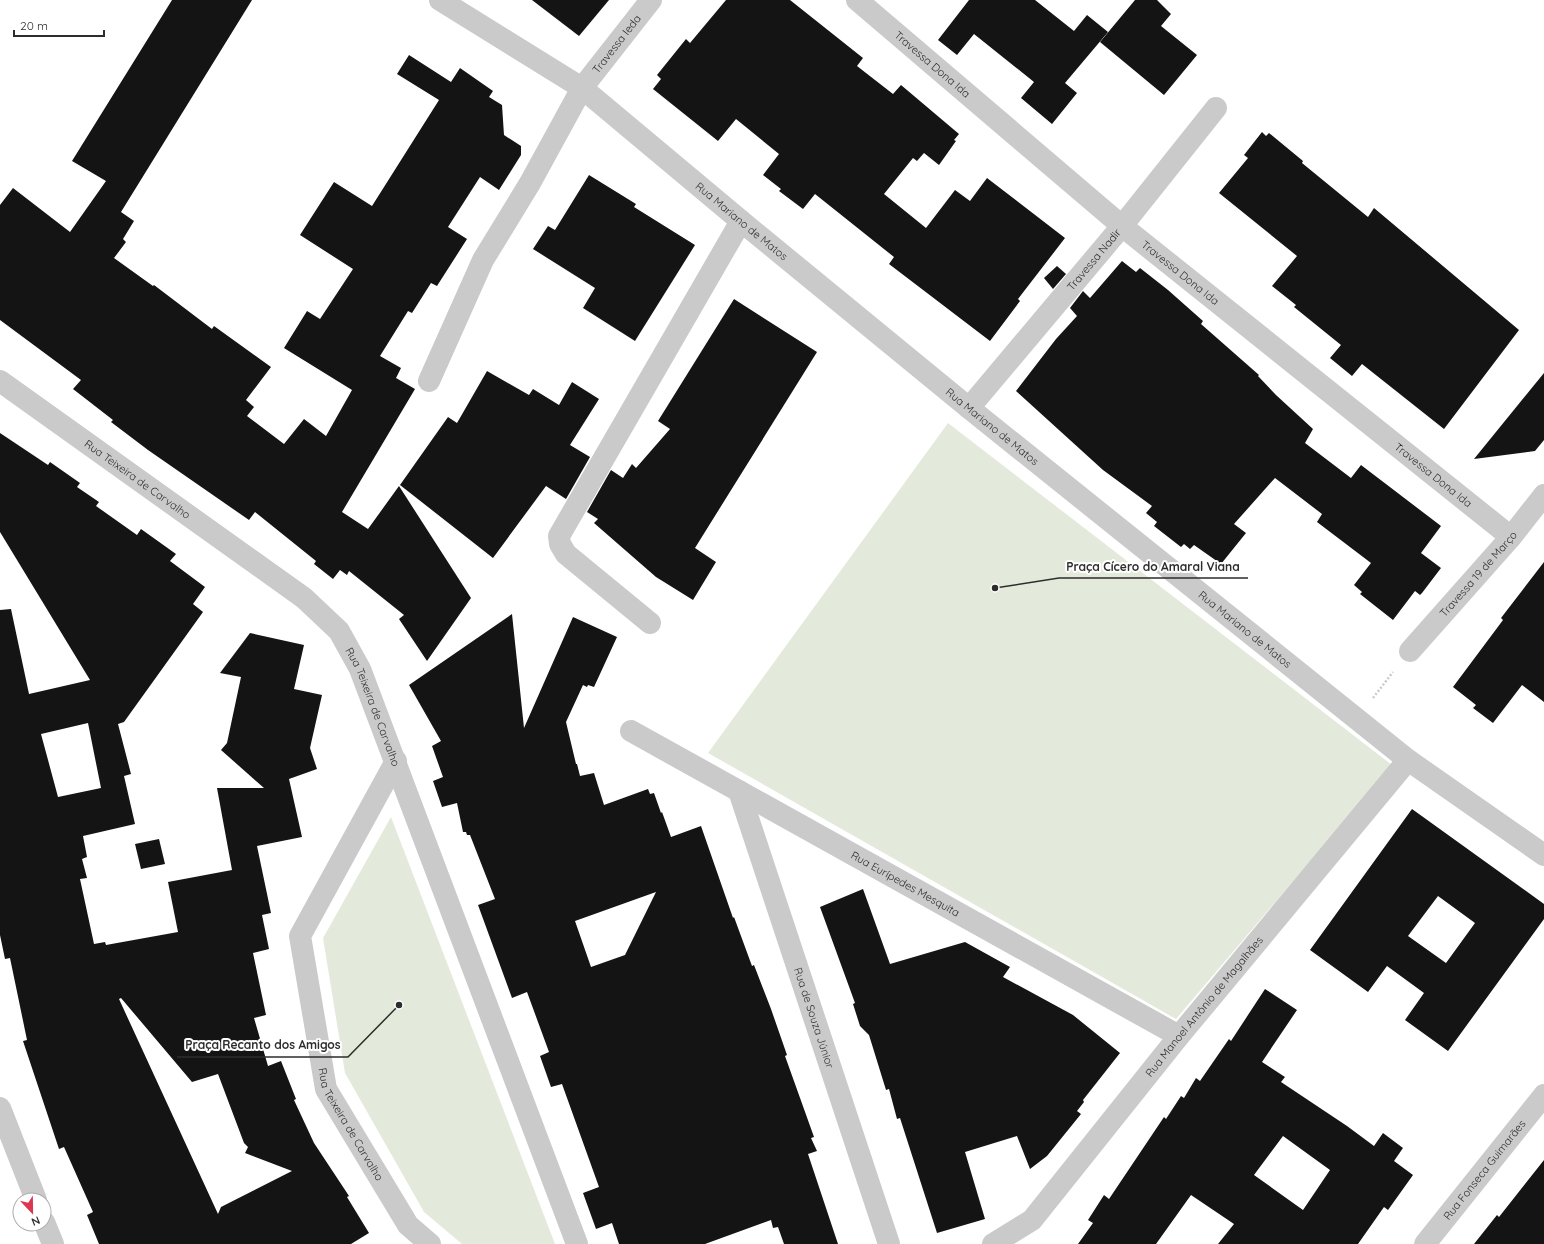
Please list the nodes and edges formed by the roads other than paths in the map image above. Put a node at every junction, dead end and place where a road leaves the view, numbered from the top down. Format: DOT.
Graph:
graph roads {
  1 [pos="440,0"];
  2 [pos="651,0"];
  3 [pos="857,0"];
  4 [pos="582,88"];
  5 [pos="1216,108"];
  6 [pos="741,221"];
  7 [pos="1122,226"];
  8 [pos="0,381"];
  9 [pos="429,381"];
  10 [pos="969,408"];
  11 [pos="1544,495"];
  12 [pos="1511,537"];
  13 [pos="650,623"];
  14 [pos="1410,651"];
  15 [pos="632,731"];
  16 [pos="1408,760"];
  17 [pos="396,761"];
  18 [pos="739,791"];
  19 [pos="1544,855"];
  20 [pos="1179,1036"];
  21 [pos="1544,1095"];
  22 [pos="0,1108"];
  23 [pos="33,1192"];
  24 [pos="48,1232"];
  25 [pos="53,1244"];
  26 [pos="430,1244"];
  27 [pos="577,1244"];
  28 [pos="889,1244"];
  29 [pos="993,1244"];
  30 [pos="1425,1244"];
  1 -- 4 [label="street, Rua Mariano de Matos"];
  2 -- 4 [label="street, Travessa Ieda"];
  3 -- 7 [label="street, Travessa Dona Ida"];
  4 -- 6 [label="street, Rua Mariano de Matos"];
  4 -- 9 [label="street, Travessa Ieda"];
  5 -- 7 [label="street, Travessa Nadir"];
  6 -- 10 [label="street, Rua Mariano de Matos"];
  6 -- 13 [label="street"];
  7 -- 10 [label="street, Travessa Nadir"];
  7 -- 12 [label="street, Travessa Dona Ida"];
  8 -- 17 [label="street, Rua Teixeira de Carvalho"];
  10 -- 16 [label="street, Rua Mariano de Matos"];
  11 -- 12 [label="street, Travessa 19 de Março"];
  12 -- 14 [label="street, Travessa 19 de Março"];
  15 -- 18 [label="street, Rua Eurípedes Mesquita"];
  16 -- 19 [label="street, Rua Mariano de Matos"];
  16 -- 20 [label="street, Rua Manoel Antônio de Magalhães"];
  17 -- 26 [label="street, Rua Teixeira de Carvalho"];
  17 -- 27 [label="street"];
  18 -- 20 [label="street, Rua Eurípedes Mesquita"];
  18 -- 28 [label="street, Rua de Souza Júnior"];
  20 -- 29 [label="street, Rua Manoel Antônio de Magalhães"];
  21 -- 30 [label="street, Rua Fonseca Guimarães"];
  22 -- 23 [label="street"];
  24 -- 25 [label="street"];
}
